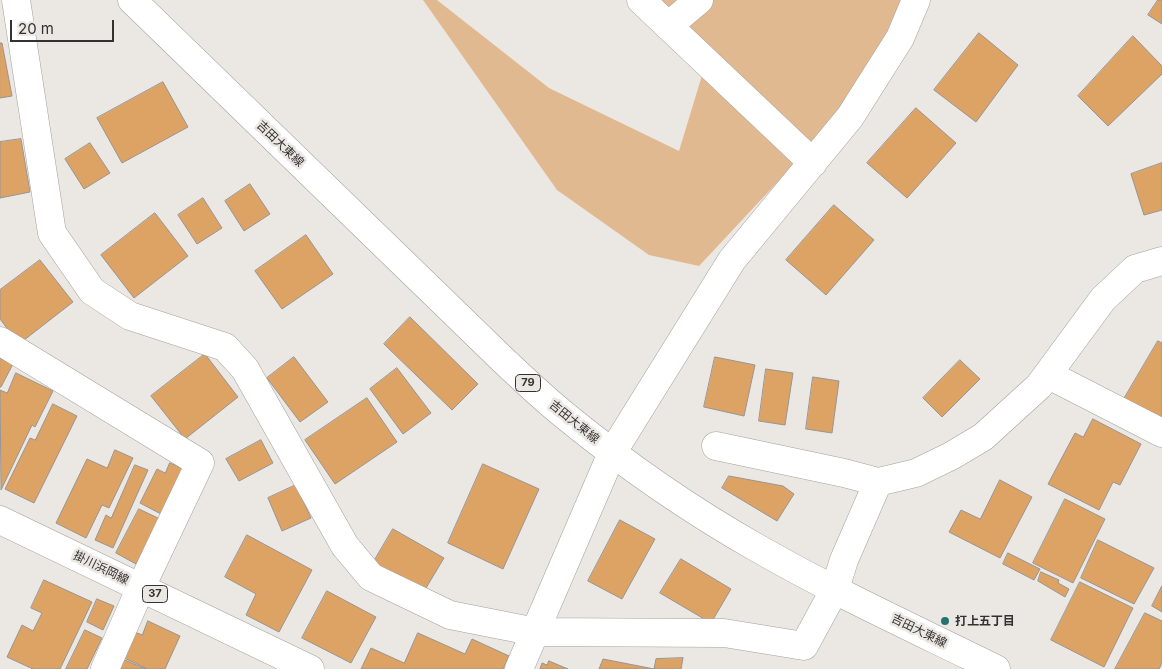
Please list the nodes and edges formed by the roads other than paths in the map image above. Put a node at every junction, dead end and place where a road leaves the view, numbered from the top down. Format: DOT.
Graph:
graph roads {
  1 [pos="16,0"];
  2 [pos="132,0"];
  3 [pos="641,0"];
  4 [pos="699,0"];
  5 [pos="916,0"];
  6 [pos="668,26"];
  7 [pos="813,163"];
  8 [pos="1162,262"];
  9 [pos="0,341"];
  10 [pos="1049,375"];
  11 [pos="1162,433"];
  12 [pos="716,446"];
  13 [pos="612,452"];
  14 [pos="878,482"];
  15 [pos="0,520"];
  16 [pos="141,587"];
  17 [pos="834,589"];
  18 [pos="536,632"];
  19 [pos="105,669"];
  20 [pos="310,669"];
  21 [pos="519,669"];
  22 [pos="996,669"];
  1 -- 18 [label="street"];
  2 -- 13 [label="street, 吉田大東線 / 79"];
  3 -- 6 [label="street"];
  4 -- 6 [label="street"];
  5 -- 7 [label="street"];
  6 -- 7 [label="street"];
  7 -- 13 [label="street"];
  8 -- 10 [label="street"];
  9 -- 16 [label="street"];
  10 -- 11 [label="street"];
  10 -- 14 [label="street"];
  12 -- 14 [label="street"];
  13 -- 17 [label="street, 吉田大東線 / 79"];
  13 -- 18 [label="street"];
  14 -- 17 [label="street"];
  15 -- 16 [label="street, 掛川浜岡線 / 37"];
  16 -- 19 [label="street"];
  16 -- 20 [label="street, 掛川浜岡線 / 37"];
  17 -- 18 [label="street"];
  17 -- 22 [label="street, 吉田大東線 / 79"];
  18 -- 21 [label="street"];
}
